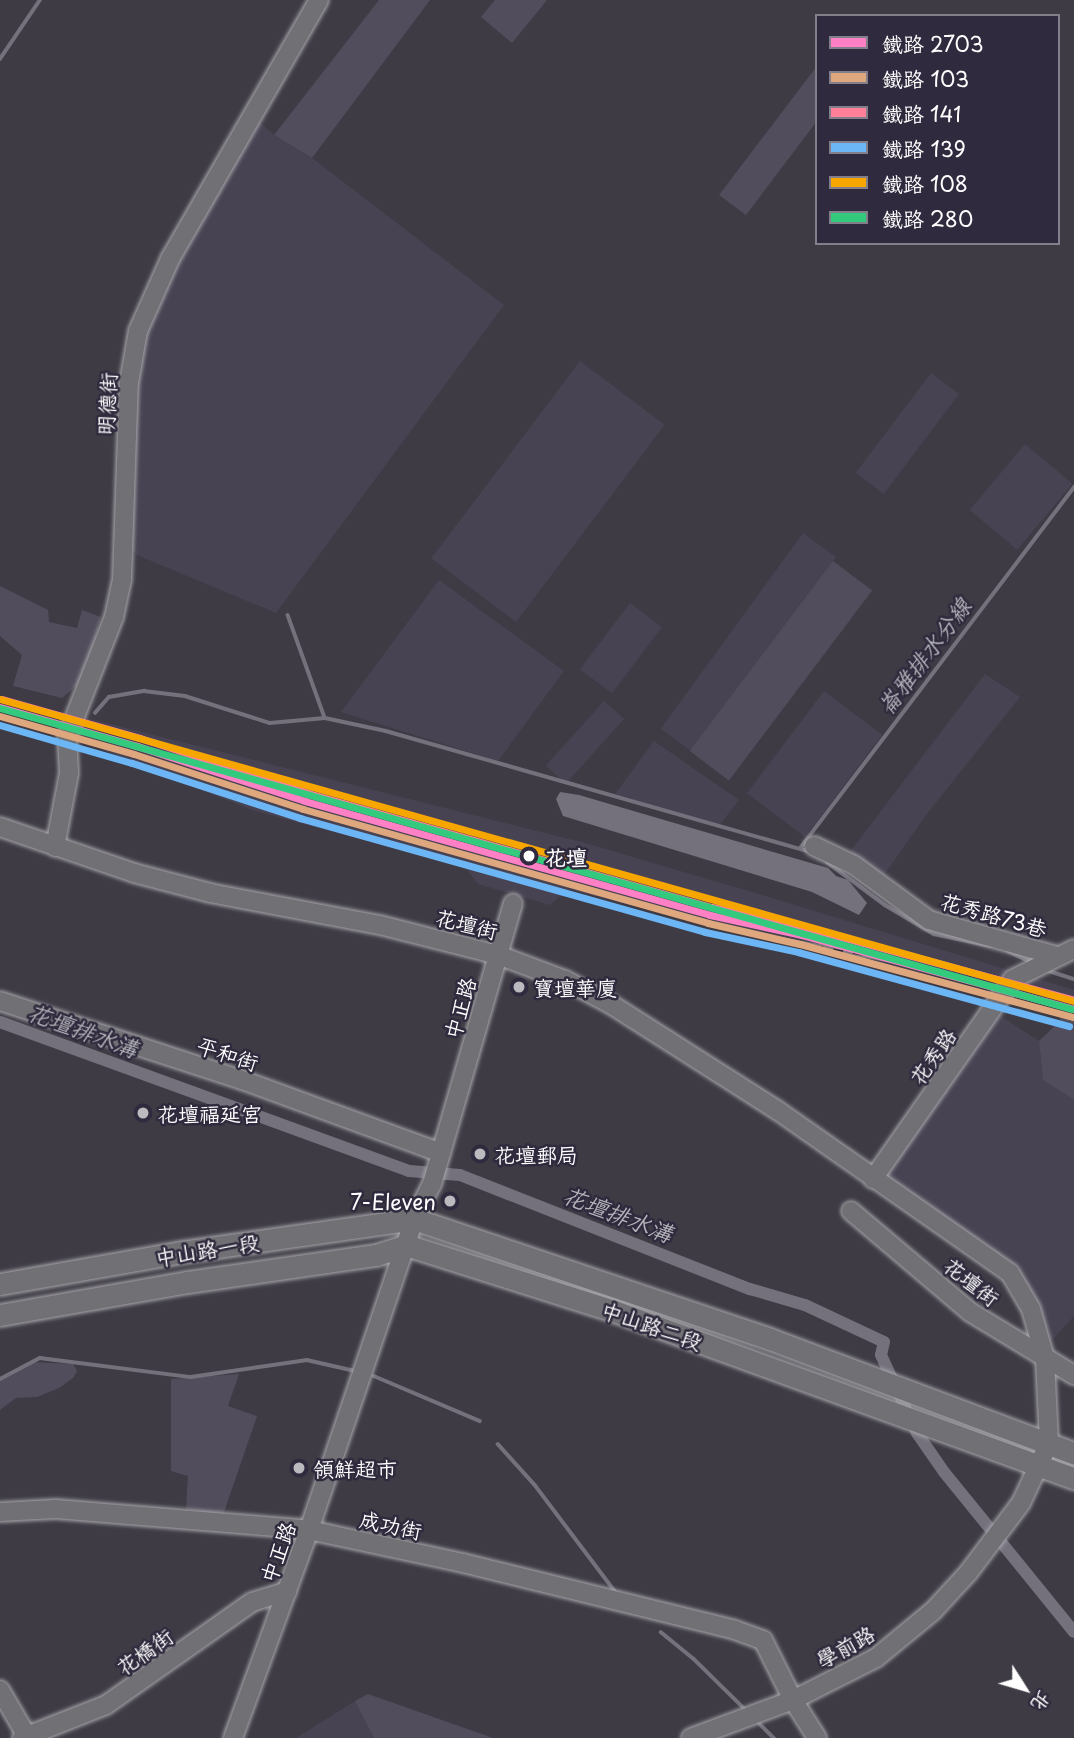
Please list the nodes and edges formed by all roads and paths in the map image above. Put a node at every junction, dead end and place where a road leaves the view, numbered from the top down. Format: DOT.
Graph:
graph roads {
  1 [pos="319,0"];
  2 [pos="0,827"];
  3 [pos="814,846"];
  4 [pos="55,847"];
  5 [pos="513,903"];
  6 [pos="1074,949"];
  7 [pos="498,955"];
  8 [pos="1057,956"];
  9 [pos="0,1000"];
  10 [pos="437,1168"];
  11 [pos="873,1179"];
  12 [pos="851,1211"];
  13 [pos="414,1219"];
  14 [pos="406,1245"];
  15 [pos="0,1284"];
  16 [pos="0,1315"];
  17 [pos="1045,1358"];
  18 [pos="1074,1375"];
  19 [pos="1049,1443"];
  20 [pos="1074,1453"];
  21 [pos="1040,1465"];
  22 [pos="1074,1478"];
  23 [pos="0,1512"];
  24 [pos="309,1530"];
  25 [pos="287,1591"];
  26 [pos="0,1690"];
  27 [pos="793,1700"];
  28 [pos="30,1736"];
  29 [pos="233,1738"];
  30 [pos="691,1738"];
  31 [pos="817,1738"];
  1 -- 4 [label="street, 明德街"];
  2 -- 4 [label="street, 花壇街"];
  3 -- 8 [label="street, 花秀路73巷"];
  4 -- 7 [label="street, 花壇街"];
  5 -- 7 [label="street, 中正路"];
  6 -- 8 [label="street, 花秀路"];
  7 -- 10 [label="street, 中正路"];
  7 -- 11 [label="street, 花壇街"];
  8 -- 11 [label="street, 花秀路"];
  9 -- 10 [label="street, 平和街"];
  10 -- 13 [label="street, 中正路"];
  11 -- 17 [label="street, 花壇街"];
  12 -- 17 [label="street, 花壇街"];
  13 -- 14 [label="street, 中正路"];
  13 -- 15 [label="main road, 中山路一段"];
  13 -- 19 [label="main road, 中山路二段"];
  14 -- 16 [label="main road, 中山路一段"];
  14 -- 21 [label="main road, 中山路二段"];
  14 -- 24 [label="street, 中正路"];
  17 -- 18 [label="street, 花壇街"];
  17 -- 19 [label="street, 花壇街"];
  19 -- 20 [label="main road"];
  19 -- 21 [label="street"];
  21 -- 22 [label="main road"];
  21 -- 27 [label="street, 學前路"];
  23 -- 24 [label="street, 成功街"];
  24 -- 25 [label="street, 中正路"];
  24 -- 27 [label="street, 成功街"];
  25 -- 28 [label="street, 花橋街"];
  25 -- 29 [label="street, 中正路"];
  26 -- 28 [label="street"];
  27 -- 30 [label="street, 學前路"];
  27 -- 31 [label="street"];
}
